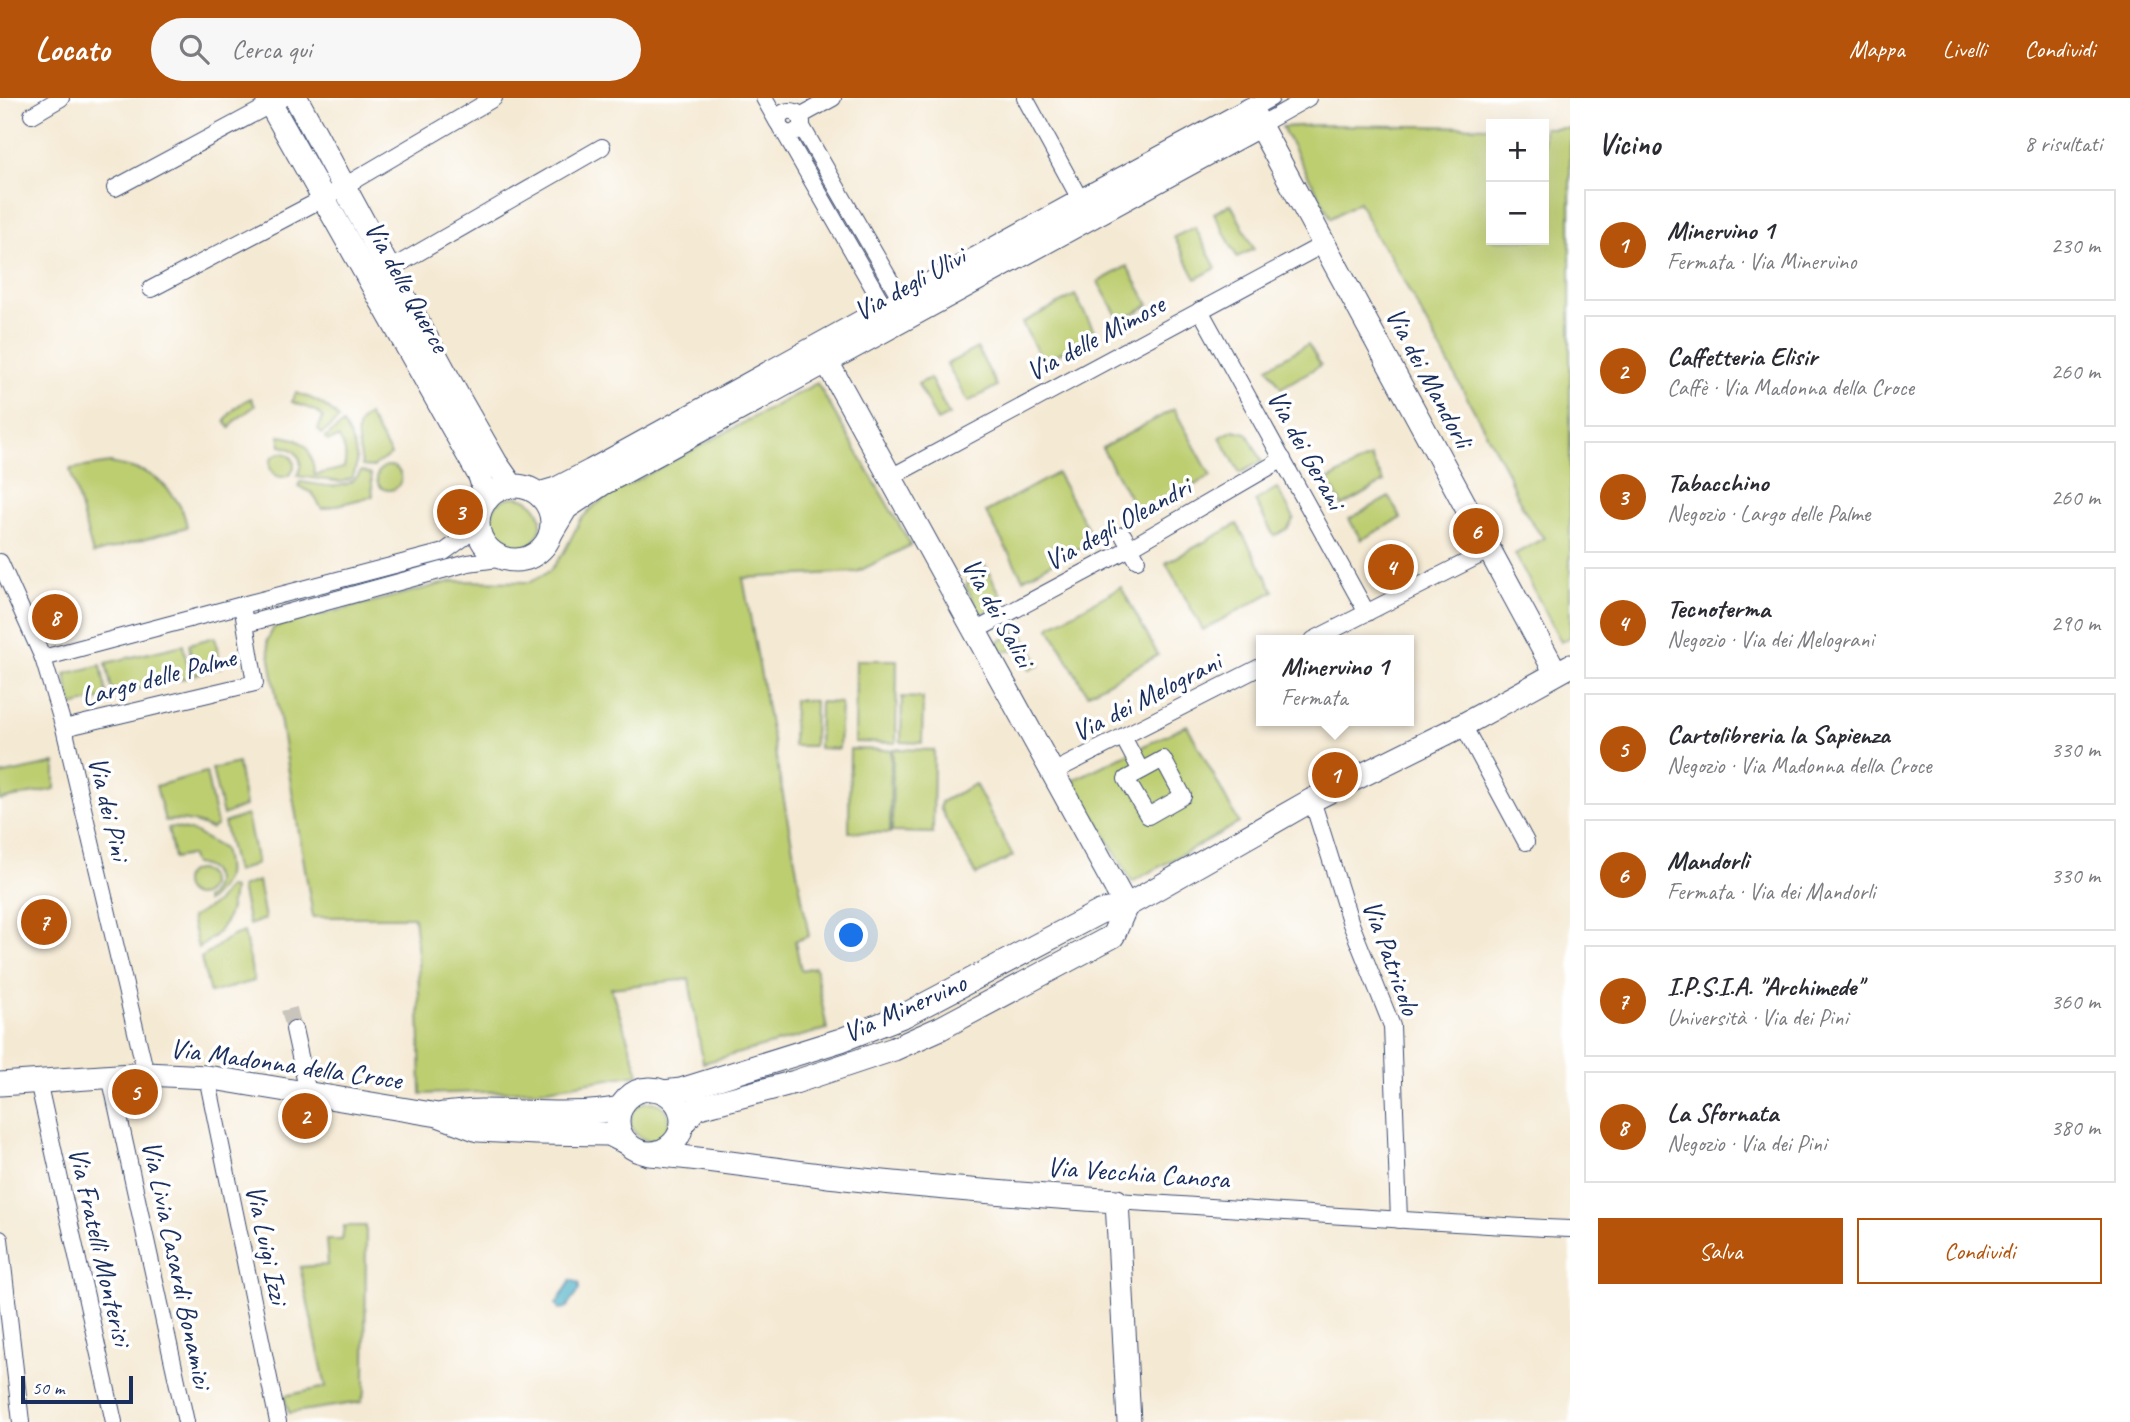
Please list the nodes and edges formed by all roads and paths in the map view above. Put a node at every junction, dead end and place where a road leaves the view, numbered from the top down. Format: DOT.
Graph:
graph roads {
  1 [pos="61,98"];
  2 [pos="296,98"];
  3 [pos="494,98"];
  4 [pos="764,98"];
  5 [pos="833,98"];
  6 [pos="1025,98"];
  7 [pos="1308,98"];
  8 [pos="274,100"];
  9 [pos="1261,111"];
  10 [pos="796,113"];
  11 [pos="32,114"];
  12 [pos="781,128"];
  13 [pos="602,147"];
  14 [pos="345,186"];
  15 [pos="115,188"];
  16 [pos="320,201"];
  17 [pos="1081,201"];
  18 [pos="1324,244"];
  19 [pos="390,269"];
  20 [pos="152,289"];
  21 [pos="1200,310"];
  22 [pos="898,312"];
  23 [pos="823,354"];
  24 [pos="1283,458"];
  25 [pos="891,477"];
  26 [pos="512,486"];
  27 [pos="539,494"];
  28 [pos="483,506"];
  29 [pos="551,533"];
  30 [pos="1490,551"];
  31 [pos="505,558"];
  32 [pos="0,562"];
  33 [pos="243,605"];
  34 [pos="1367,613"];
  35 [pos="246,624"];
  36 [pos="975,631"];
  37 [pos="1323,635"];
  38 [pos="43,659"];
  39 [pos="1256,669"];
  40 [pos="1563,669"];
  41 [pos="1463,725"];
  42 [pos="64,728"];
  43 [pos="1123,737"];
  44 [pos="1141,771"];
  45 [pos="1054,772"];
  46 [pos="1312,800"];
  47 [pos="1526,842"];
  48 [pos="1126,906"];
  49 [pos="294,1029"];
  50 [pos="146,1073"];
  51 [pos="110,1076"];
  52 [pos="207,1077"];
  53 [pos="38,1082"];
  54 [pos="0,1084"];
  55 [pos="664,1092"];
  56 [pos="308,1093"];
  57 [pos="621,1108"];
  58 [pos="438,1115"];
  59 [pos="682,1129"];
  60 [pos="626,1143"];
  61 [pos="649,1154"];
  62 [pos="704,1158"];
  63 [pos="1117,1201"];
  64 [pos="1399,1220"];
  65 [pos="1570,1229"];
  66 [pos="0,1239"];
  67 [pos="21,1422"];
  68 [pos="114,1422"];
  69 [pos="186,1422"];
  70 [pos="278,1422"];
  71 [pos="1129,1422"];
  1 -- 11 [label="street"];
  2 -- 14 [label="street, Via delle Querce"];
  3 -- 14 [label="street"];
  4 -- 12 [label="street"];
  5 -- 10 [label="street"];
  6 -- 17 [label="street"];
  7 -- 9 [label="street, Via degli Ulivi"];
  8 -- 15 [label="street, Via delle Querce"];
  8 -- 16 [label="street, Via delle Querce"];
  9 -- 17 [label="street, Via degli Ulivi"];
  9 -- 18 [label="street, Via dei Mandorli"];
  9 -- 22 [label="street, Via degli Ulivi"];
  10 -- 12 [label="street"];
  10 -- 22 [label="street"];
  12 -- 22 [label="street"];
  13 -- 19 [label="street"];
  14 -- 16 [label="street"];
  14 -- 19 [label="street, Via delle Querce"];
  16 -- 20 [label="street"];
  16 -- 28 [label="street, Via delle Querce"];
  17 -- 22 [label="street, Via degli Ulivi"];
  18 -- 21 [label="street, Via delle Mimose"];
  18 -- 30 [label="street, Via dei Mandorli"];
  19 -- 26 [label="street, Via delle Querce"];
  21 -- 24 [label="street, Via dei Gerani"];
  21 -- 25 [label="street, Via delle Mimose"];
  22 -- 23 [label="street, Via degli Ulivi"];
  23 -- 25 [label="street, Via dei Salici"];
  23 -- 27 [label="street, Via degli Ulivi"];
  23 -- 29 [label="street, Via degli Ulivi"];
  24 -- 34 [label="street, Via dei Gerani"];
  24 -- 36 [label="street, Via degli Oleandri"];
  25 -- 36 [label="street, Via dei Salici"];
  26 -- 27 [label="street"];
  26 -- 28 [label="street"];
  27 -- 29 [label="street"];
  28 -- 31 [label="street"];
  28 -- 33 [label="street, Largo delle Palme"];
  29 -- 31 [label="street"];
  30 -- 34 [label="street"];
  30 -- 40 [label="street, Via dei Mandorli"];
  31 -- 35 [label="street, Largo delle Palme"];
  32 -- 38 [label="street, Via dei Pini"];
  33 -- 35 [label="street, Largo delle Palme"];
  33 -- 38 [label="street, Largo delle Palme"];
  34 -- 37 [label="street"];
  35 -- 42 [label="street, Largo delle Palme"];
  36 -- 45 [label="street, Via dei Salici"];
  38 -- 42 [label="street, Via dei Pini"];
  39 -- 43 [label="street, Via dei Melograni"];
  40 -- 41 [label="street, Via Minervino"];
  41 -- 46 [label="street, Via Minervino"];
  41 -- 47 [label="street"];
  42 -- 50 [label="street, Via dei Pini"];
  43 -- 44 [label="street"];
  43 -- 45 [label="street, Via dei Melograni"];
  45 -- 48 [label="street, Via dei Salici"];
  46 -- 48 [label="street, Via Minervino"];
  46 -- 64 [label="street, Via Patricolo"];
  48 -- 55 [label="street, Via Minervino"];
  48 -- 59 [label="street, Via Minervino"];
  49 -- 56 [label="street"];
  50 -- 51 [label="street, Via Madonna della Croce"];
  50 -- 52 [label="street, Via Madonna della Croce"];
  51 -- 53 [label="street, Via Madonna della Croce"];
  51 -- 69 [label="street, Via Livia Casardi Bonamici"];
  52 -- 56 [label="street, Via Madonna della Croce"];
  52 -- 70 [label="street, Via Luigi Izzi"];
  53 -- 54 [label="street, Via Madonna della Croce"];
  53 -- 68 [label="street, Via Fratelli Monterisi"];
  55 -- 57 [label="street"];
  55 -- 59 [label="street"];
  56 -- 58 [label="street, Via Madonna della Croce"];
  57 -- 58 [label="street, Via Madonna della Croce"];
  57 -- 60 [label="street"];
  58 -- 60 [label="street, Via Madonna della Croce"];
  59 -- 61 [label="street"];
  59 -- 62 [label="street"];
  60 -- 61 [label="street"];
  61 -- 62 [label="street, Via Vecchia Canosa"];
  62 -- 63 [label="street, Via Vecchia Canosa"];
  63 -- 64 [label="street, Via Vecchia Canosa"];
  63 -- 71 [label="street"];
  64 -- 65 [label="street, Via Vecchia Canosa"];
  66 -- 67 [label="street"];
}
